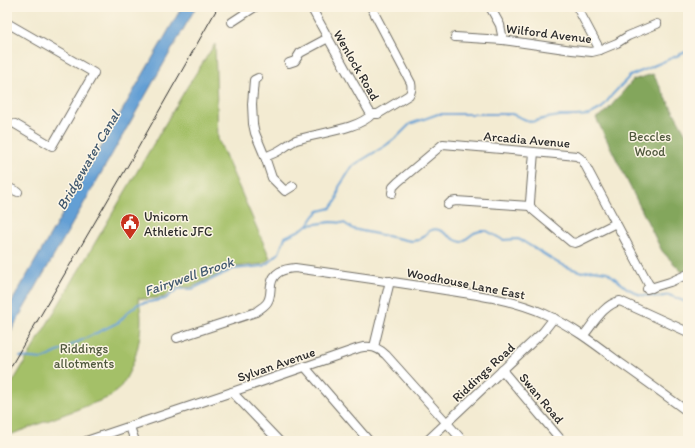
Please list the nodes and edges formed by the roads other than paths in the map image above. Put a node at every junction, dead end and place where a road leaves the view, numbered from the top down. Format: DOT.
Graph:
graph roads {
  1 [pos="255,7"];
  2 [pos="311,7"];
  3 [pos="371,7"];
  4 [pos="490,7"];
  5 [pos="577,7"];
  6 [pos="232,22"];
  7 [pos="7,23"];
  8 [pos="657,24"];
  9 [pos="455,37"];
  10 [pos="328,38"];
  11 [pos="503,40"];
  12 [pos="600,50"];
  13 [pos="295,64"];
  14 [pos="254,78"];
  15 [pos="372,114"];
  16 [pos="15,124"];
  17 [pos="534,152"];
  18 [pos="265,157"];
  19 [pos="293,186"];
  20 [pos="7,187"];
  21 [pos="18,192"];
  22 [pos="392,193"];
  23 [pos="448,205"];
  24 [pos="530,206"];
  25 [pos="616,222"];
  26 [pos="688,274"];
  27 [pos="390,281"];
  28 [pos="554,318"];
  29 [pos="688,332"];
  30 [pos="584,336"];
  31 [pos="177,338"];
  32 [pos="374,347"];
  33 [pos="305,367"];
  34 [pos="502,370"];
  35 [pos="232,392"];
  36 [pos="688,412"];
  37 [pos="447,423"];
  38 [pos="130,427"];
  39 [pos="86,441"];
  40 [pos="135,441"];
  41 [pos="279,441"];
  42 [pos="370,441"];
  43 [pos="427,441"];
  44 [pos="463,441"];
  45 [pos="562,441"];
  1 -- 6 [label="street"];
  2 -- 10 [label="street, Wenlock Road"];
  3 -- 15 [label="street"];
  4 -- 11 [label="street"];
  5 -- 12 [label="street"];
  7 -- 16 [label="street"];
  8 -- 12 [label="street, Wilford Avenue"];
  9 -- 11 [label="street, Wilford Avenue"];
  10 -- 13 [label="street"];
  10 -- 15 [label="street, Wenlock Road"];
  11 -- 12 [label="street, Wilford Avenue"];
  14 -- 18 [label="street"];
  15 -- 18 [label="street"];
  17 -- 22 [label="street, Arcadia Avenue"];
  17 -- 24 [label="street"];
  17 -- 25 [label="street, Arcadia Avenue"];
  18 -- 19 [label="street"];
  20 -- 21 [label="street"];
  23 -- 24 [label="street"];
  24 -- 25 [label="street"];
  25 -- 26 [label="street, Arcadia Avenue"];
  27 -- 28 [label="street, Woodhouse Lane East"];
  27 -- 31 [label="street, Woodhouse Lane East"];
  27 -- 32 [label="street"];
  28 -- 30 [label="street, Woodhouse Lane East"];
  28 -- 34 [label="street, Riddings Road"];
  29 -- 30 [label="street"];
  30 -- 36 [label="street, Woodhouse Lane East"];
  32 -- 33 [label="street, Sylvan Avenue"];
  32 -- 37 [label="street"];
  33 -- 35 [label="street, Sylvan Avenue"];
  33 -- 42 [label="street"];
  34 -- 37 [label="street, Riddings Road"];
  34 -- 45 [label="street, Swan Road"];
  35 -- 38 [label="street, Sylvan Avenue"];
  35 -- 41 [label="street"];
  37 -- 43 [label="street, Riddings Road"];
  37 -- 44 [label="street"];
  38 -- 39 [label="street, Sylvan Avenue"];
  38 -- 40 [label="street"];
}
